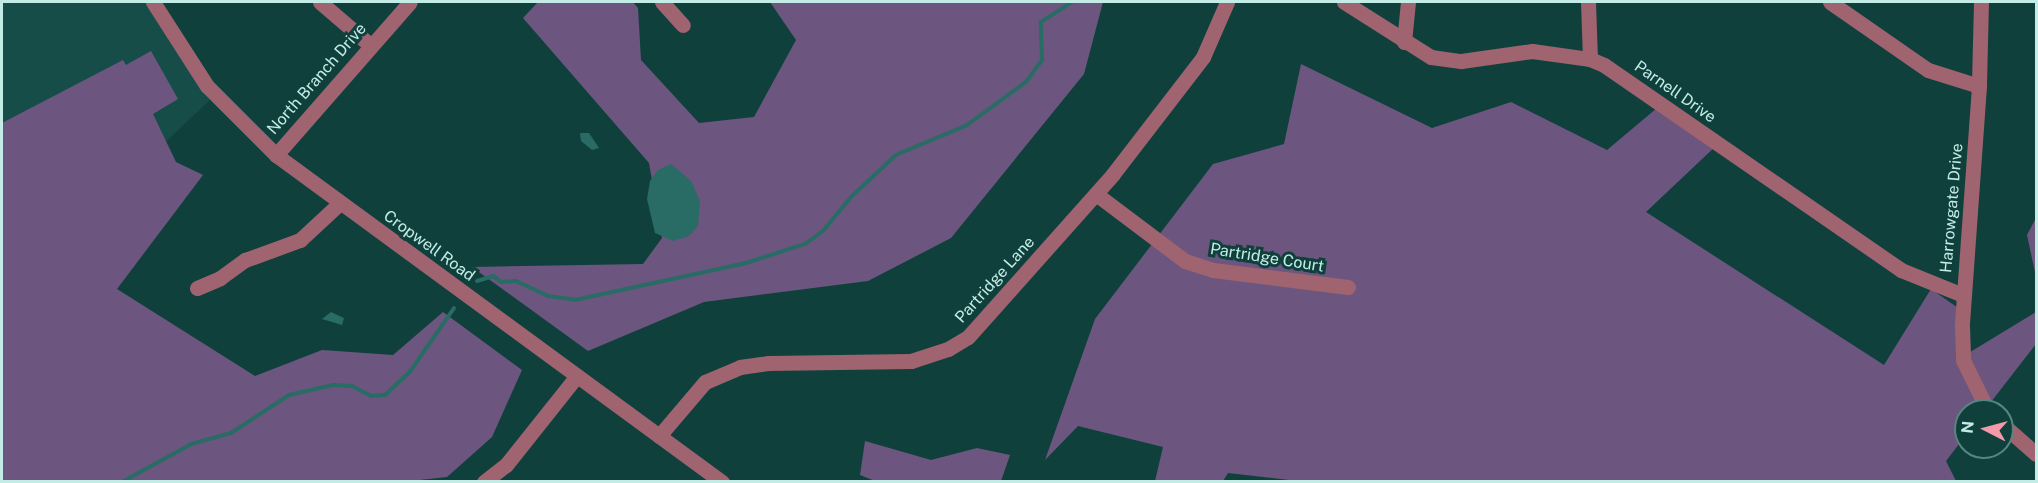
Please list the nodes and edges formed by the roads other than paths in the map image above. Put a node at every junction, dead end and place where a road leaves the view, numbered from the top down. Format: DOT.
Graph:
graph roads {
  1 [pos="153,2"];
  2 [pos="320,2"];
  3 [pos="410,2"];
  4 [pos="662,2"];
  5 [pos="1227,2"];
  6 [pos="1344,2"];
  7 [pos="1408,2"];
  8 [pos="1588,2"];
  9 [pos="1830,2"];
  10 [pos="1981,2"];
  11 [pos="683,25"];
  12 [pos="1404,42"];
  13 [pos="369,45"];
  14 [pos="1590,59"];
  15 [pos="1979,86"];
  16 [pos="276,155"];
  17 [pos="1095,194"];
  18 [pos="340,203"];
  19 [pos="1348,287"];
  20 [pos="197,288"];
  21 [pos="1963,296"];
  22 [pos="576,377"];
  23 [pos="1982,399"];
  24 [pos="2014,434"];
  25 [pos="659,436"];
  26 [pos="2037,454"];
  27 [pos="484,482"];
  28 [pos="722,482"];
  1 -- 16 [label="street, Cropwell Road"];
  2 -- 13 [label="street"];
  3 -- 13 [label="street, North Branch Drive"];
  4 -- 11 [label="street"];
  5 -- 17 [label="street, Partridge Lane"];
  6 -- 12 [label="street, Parnell Drive"];
  7 -- 12 [label="street"];
  8 -- 14 [label="street"];
  9 -- 15 [label="street"];
  10 -- 15 [label="street, Harrowgate Drive"];
  12 -- 14 [label="street, Parnell Drive"];
  13 -- 16 [label="street, North Branch Drive"];
  14 -- 21 [label="street, Parnell Drive"];
  15 -- 21 [label="street, Harrowgate Drive"];
  16 -- 18 [label="street, Cropwell Road"];
  17 -- 19 [label="street, Partridge Court"];
  17 -- 25 [label="street, Partridge Lane"];
  18 -- 20 [label="street"];
  18 -- 22 [label="street, Cropwell Road"];
  21 -- 23 [label="street, Harrowgate Drive"];
  22 -- 25 [label="street, Cropwell Road"];
  22 -- 27 [label="street"];
  24 -- 26 [label="street"];
  25 -- 28 [label="street, Cropwell Road"];
}
